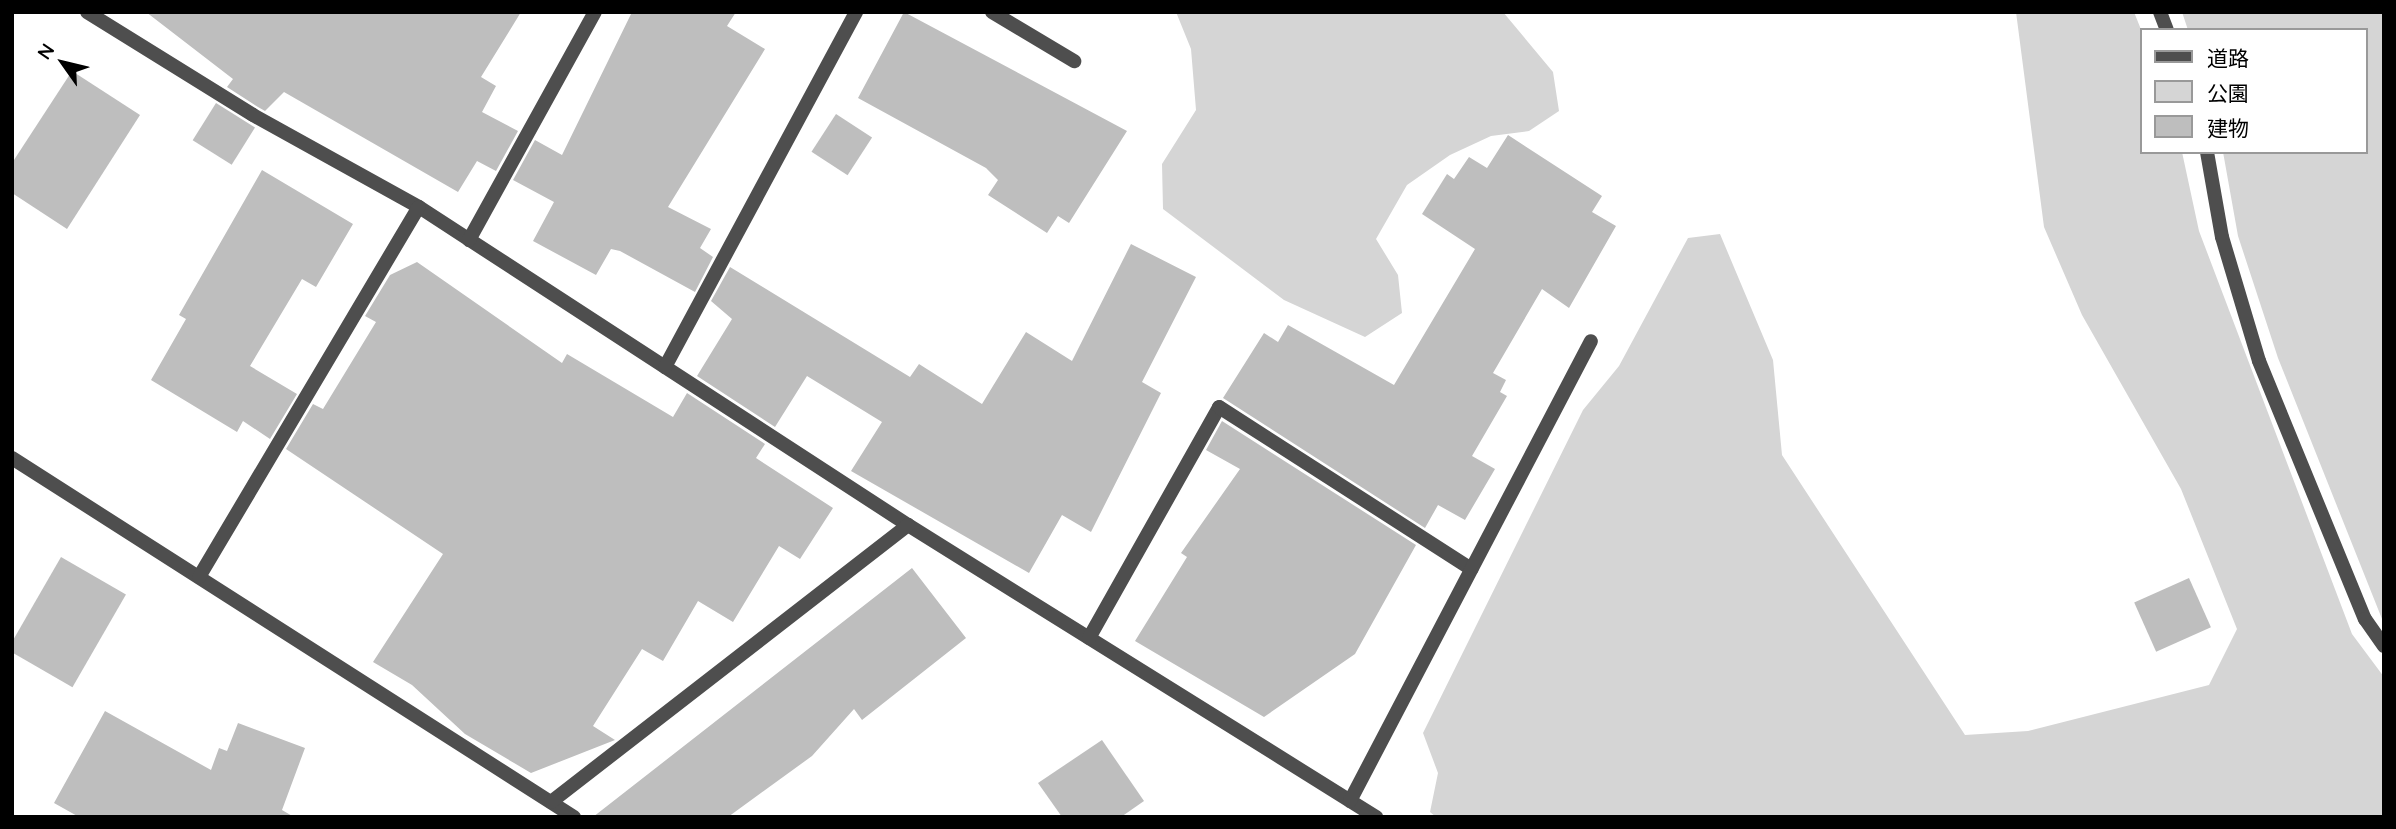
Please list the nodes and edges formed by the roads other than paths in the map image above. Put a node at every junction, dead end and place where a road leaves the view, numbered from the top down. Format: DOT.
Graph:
graph roads {
  1 [pos="88,12"];
  2 [pos="595,12"];
  3 [pos="856,12"];
  4 [pos="992,12"];
  5 [pos="1074,61"];
  6 [pos="2207,154"];
  7 [pos="419,207"];
  8 [pos="469,240"];
  9 [pos="1591,341"];
  10 [pos="665,367"];
  11 [pos="12,458"];
  12 [pos="908,525"];
  13 [pos="1471,569"];
  14 [pos="199,577"];
  15 [pos="1089,638"];
  16 [pos="2384,646"];
  17 [pos="1350,800"];
  18 [pos="551,802"];
  19 [pos="574,817"];
  20 [pos="1376,817"];
  1 -- 7 [label="street"];
  2 -- 8 [label="street"];
  3 -- 10 [label="street"];
  4 -- 5 [label="street"];
  6 -- 16 [label="street"];
  7 -- 8 [label="street"];
  7 -- 14 [label="street"];
  8 -- 10 [label="street"];
  9 -- 13 [label="street"];
  10 -- 12 [label="street"];
  11 -- 14 [label="street"];
  12 -- 15 [label="street"];
  12 -- 18 [label="street"];
  13 -- 15 [label="street"];
  13 -- 17 [label="street"];
  14 -- 18 [label="street"];
  15 -- 17 [label="street"];
  17 -- 20 [label="street"];
  18 -- 19 [label="street"];
}
